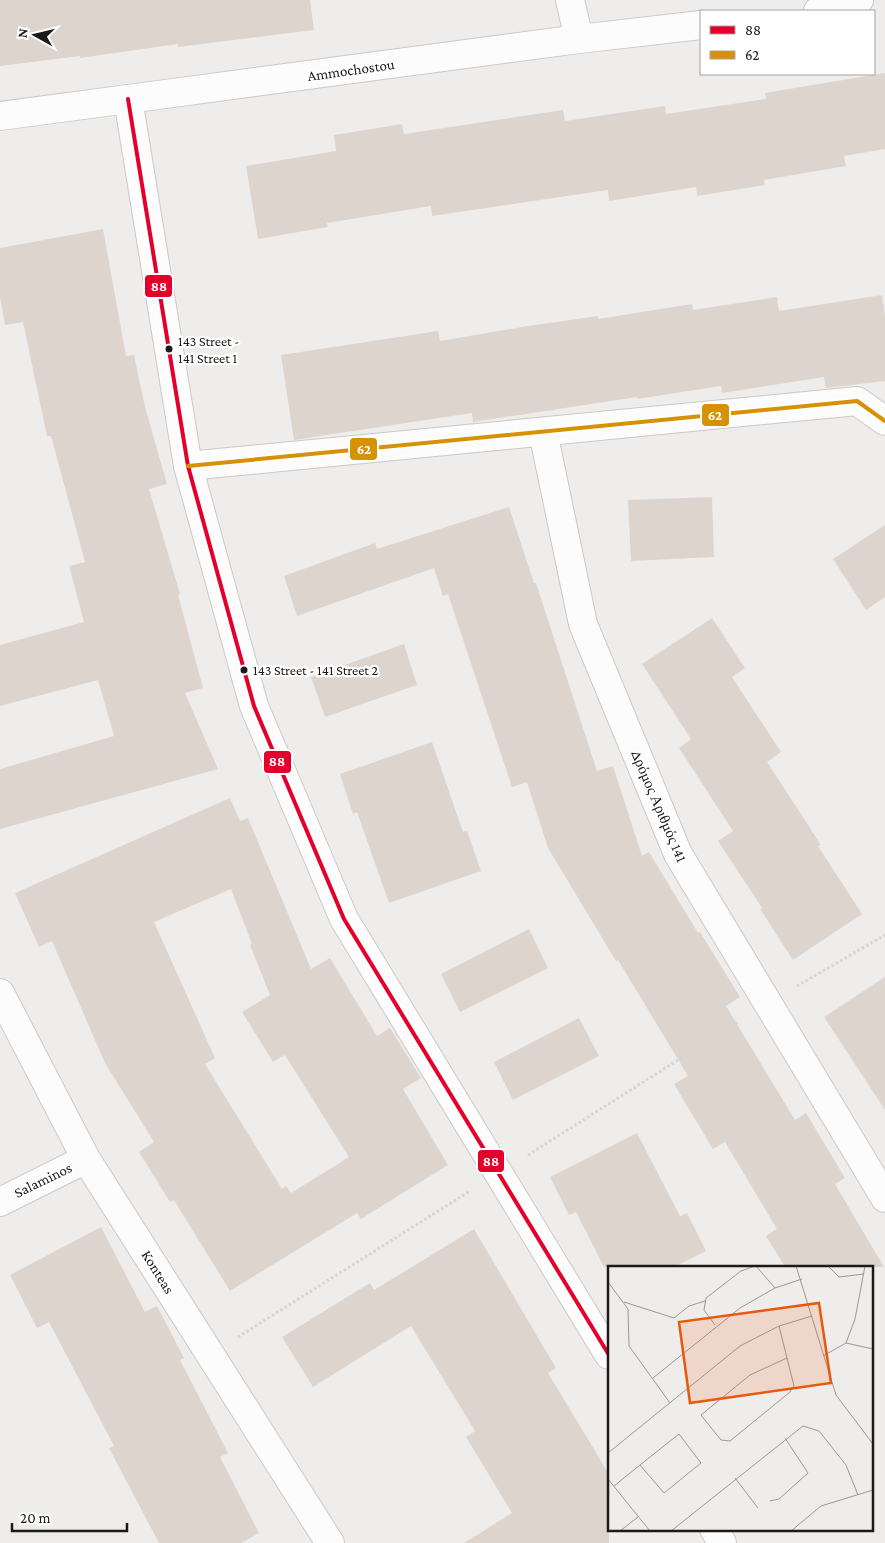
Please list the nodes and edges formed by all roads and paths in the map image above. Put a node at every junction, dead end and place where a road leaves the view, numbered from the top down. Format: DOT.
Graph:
graph roads {
  1 [pos="570,0"];
  2 [pos="859,0"];
  3 [pos="822,10"];
  4 [pos="700,25"];
  5 [pos="578,39"];
  6 [pos="128,99"];
  7 [pos="0,116"];
  8 [pos="885,421"];
  9 [pos="543,432"];
  10 [pos="188,466"];
  11 [pos="885,935"];
  12 [pos="0,993"];
  13 [pos="768,1003"];
  14 [pos="86,1159"];
  15 [pos="498,1174"];
  16 [pos="885,1198"];
  17 [pos="0,1202"];
  18 [pos="210,1354"];
  19 [pos="608,1354"];
  20 [pos="715,1530"];
  21 [pos="330,1543"];
  22 [pos="722,1543"];
  1 -- 5 [label="street"];
  2 -- 3 [label="street"];
  4 -- 5 [label="street, Ammochostou"];
  5 -- 6 [label="street, Ammochostou"];
  6 -- 7 [label="street, Ammochostou"];
  6 -- 10 [label="street"];
  8 -- 9 [label="street"];
  9 -- 10 [label="street"];
  9 -- 13 [label="street, Δρόμος Αριθμός 141"];
  10 -- 15 [label="street"];
  11 -- 13 [label="path"];
  12 -- 14 [label="street, Konteas"];
  13 -- 15 [label="path"];
  13 -- 16 [label="street, Δρόμος Αριθμός 141"];
  14 -- 17 [label="street, Salaminos"];
  14 -- 18 [label="street, Konteas"];
  15 -- 18 [label="path"];
  15 -- 19 [label="street"];
  18 -- 21 [label="street, Konteas"];
  20 -- 22 [label="street"];
}
